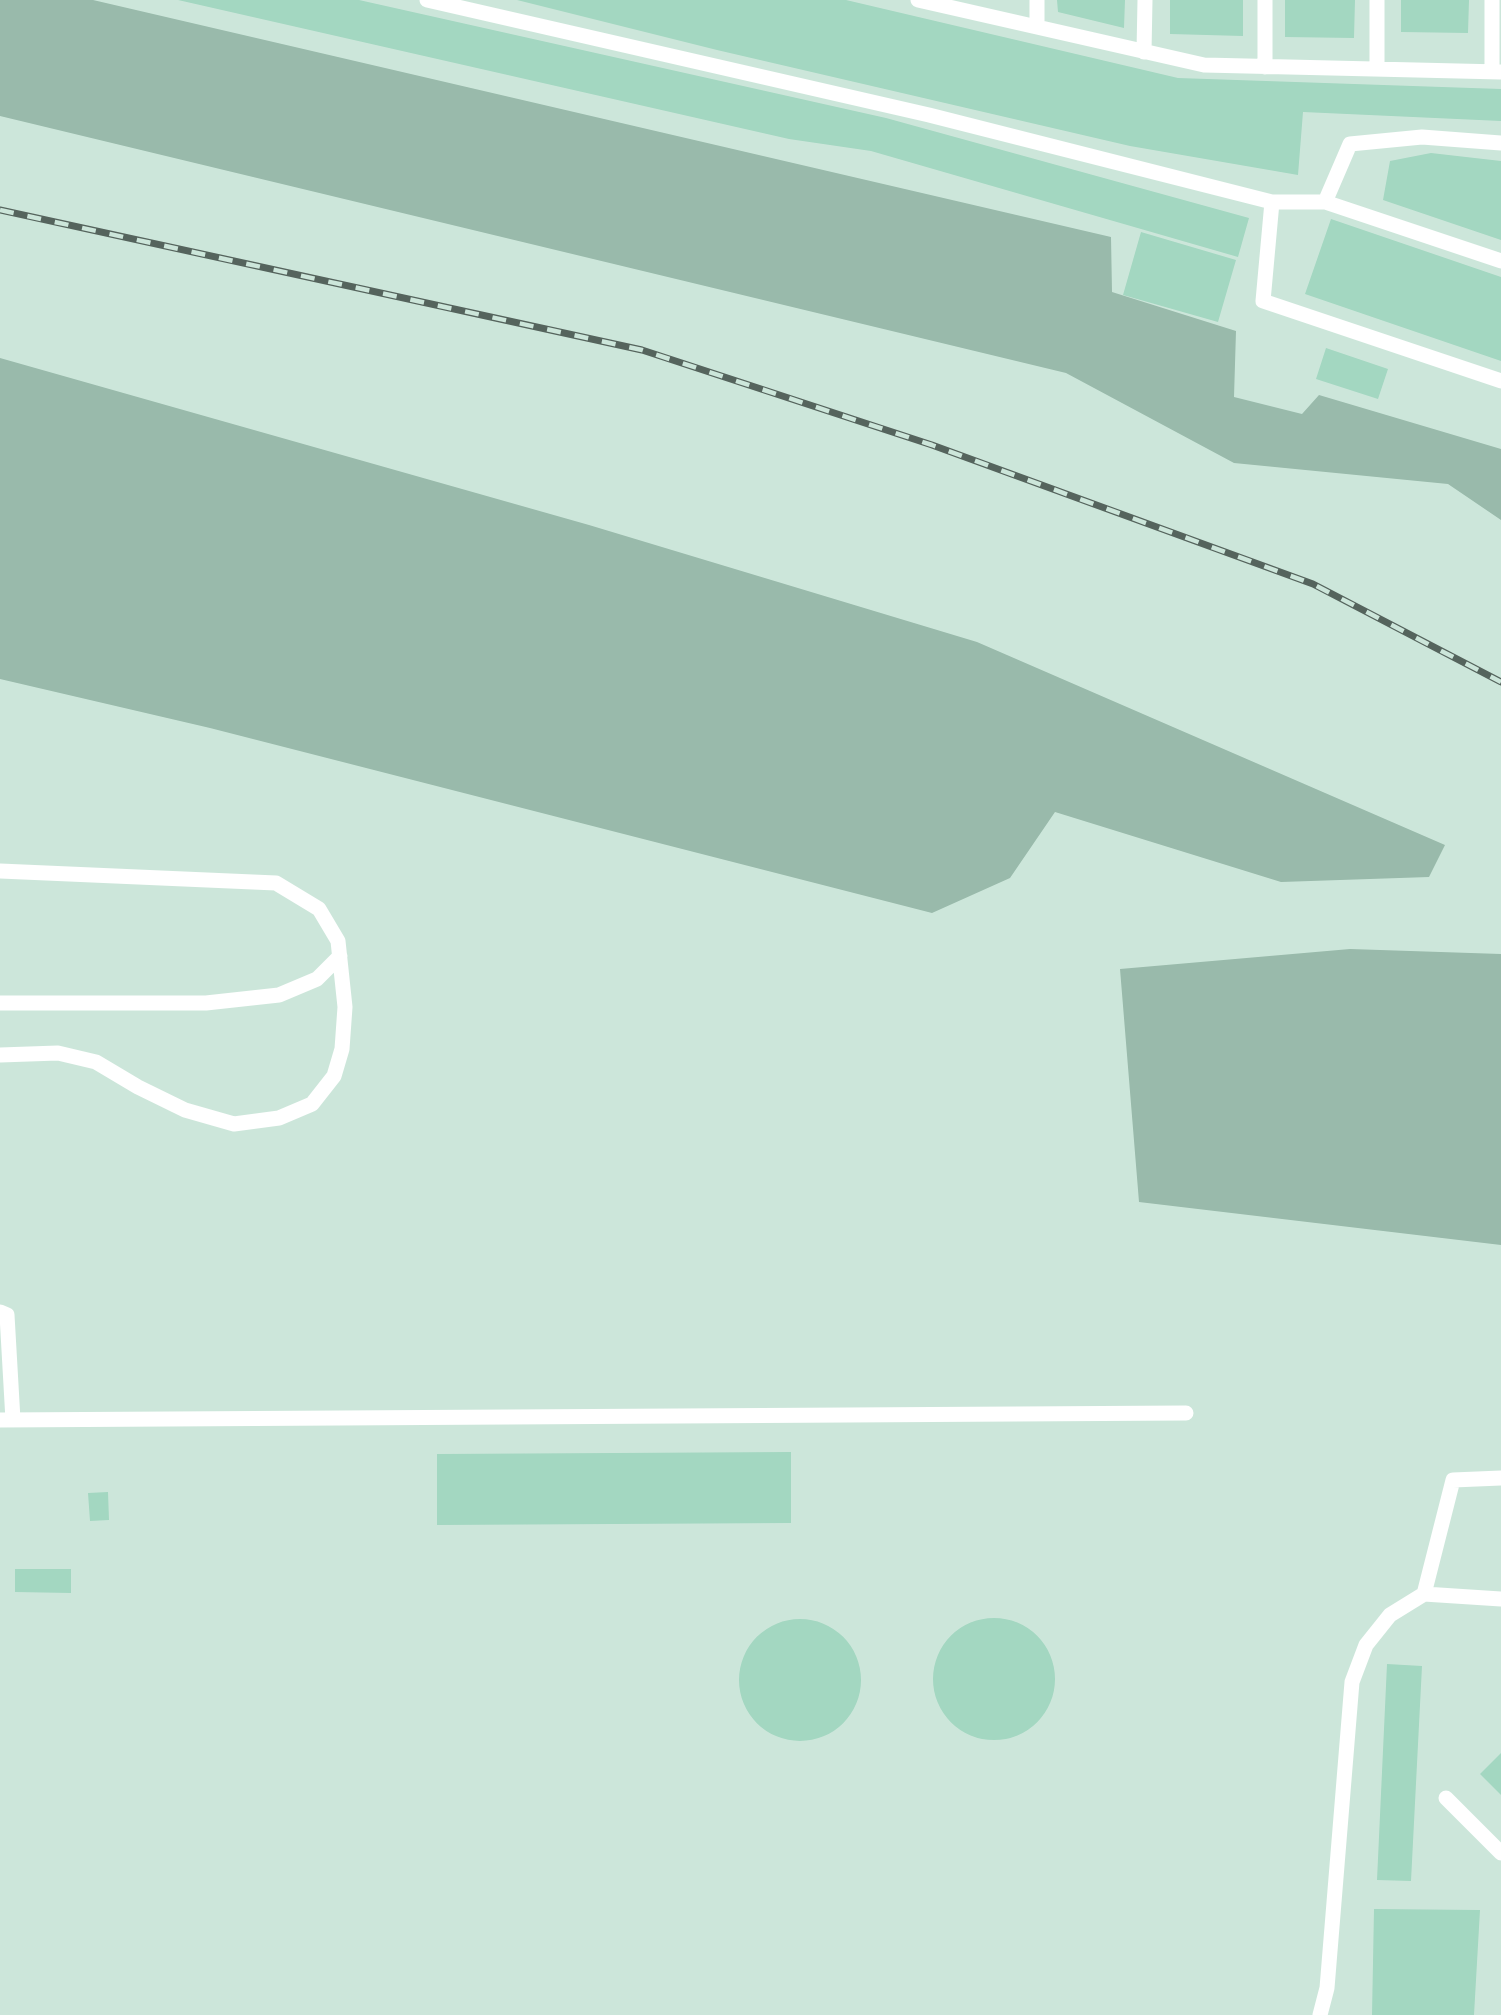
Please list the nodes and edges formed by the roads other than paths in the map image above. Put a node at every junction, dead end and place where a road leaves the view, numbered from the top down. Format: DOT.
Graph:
graph roads {
  1 [pos="427,0"];
  2 [pos="918,0"];
  3 [pos="1037,0"];
  4 [pos="1145,0"];
  5 [pos="1265,0"];
  6 [pos="1377,0"];
  7 [pos="1492,0"];
  8 [pos="945,3"];
  9 [pos="1037,27"];
  10 [pos="1144,51"];
  11 [pos="1265,67"];
  12 [pos="1377,69"];
  13 [pos="1496,72"];
  14 [pos="1501,143"];
  15 [pos="1272,202"];
  16 [pos="1325,202"];
  17 [pos="1501,261"];
  18 [pos="1501,381"];
  19 [pos="0,871"];
  20 [pos="340,956"];
  21 [pos="0,1003"];
  22 [pos="0,1055"];
  23 [pos="0,1311"];
  24 [pos="1186,1413"];
  25 [pos="7,1420"];
  26 [pos="1501,1478"];
  27 [pos="1424,1594"];
  28 [pos="1501,1599"];
  29 [pos="1446,1798"];
  30 [pos="1501,1853"];
  31 [pos="1320,2015"];
  1 -- 15 [label="lane"];
  2 -- 8 [label="lane"];
  3 -- 9 [label="lane"];
  4 -- 10 [label="lane"];
  5 -- 11 [label="lane"];
  6 -- 12 [label="lane"];
  7 -- 13 [label="lane"];
  8 -- 9 [label="lane"];
  9 -- 10 [label="lane"];
  10 -- 11 [label="lane"];
  11 -- 12 [label="lane"];
  12 -- 13 [label="lane"];
  14 -- 16 [label="lane"];
  15 -- 16 [label="lane"];
  15 -- 18 [label="lane"];
  16 -- 17 [label="lane"];
  19 -- 20 [label="lane"];
  20 -- 21 [label="lane"];
  20 -- 22 [label="lane"];
  23 -- 25 [label="lane"];
  24 -- 25 [label="lane"];
  26 -- 27 [label="lane"];
  27 -- 28 [label="lane"];
  27 -- 31 [label="lane"];
  29 -- 30 [label="lane"];
}
